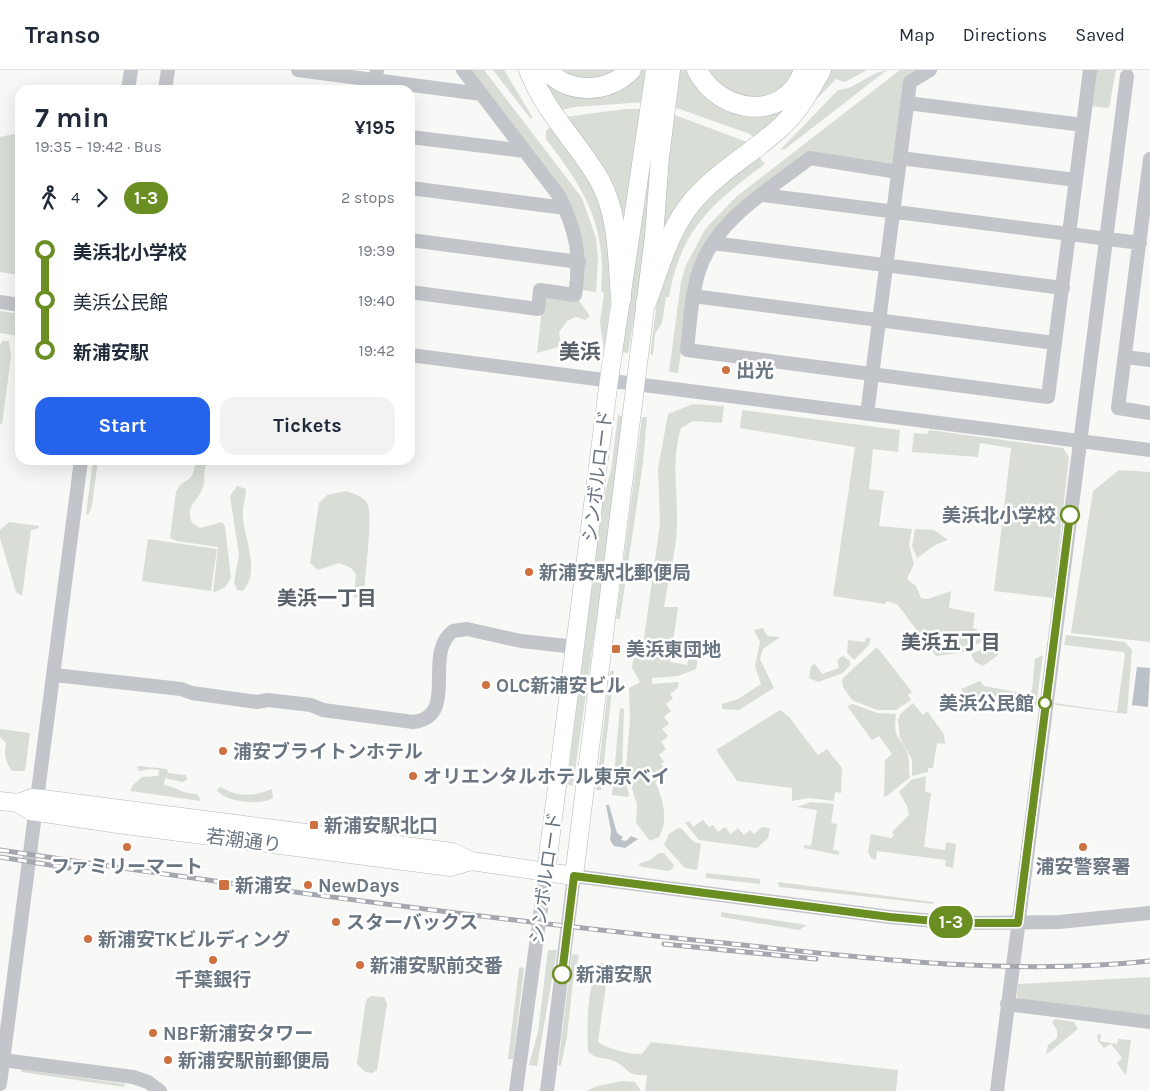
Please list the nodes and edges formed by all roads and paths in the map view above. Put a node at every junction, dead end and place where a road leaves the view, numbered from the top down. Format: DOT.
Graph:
graph roads {
  1 [pos="131,70"];
  2 [pos="168,70"];
  3 [pos="298,70"];
  4 [pos="463,70"];
  5 [pos="529,70"];
  6 [pos="547,70"];
  7 [pos="631,70"];
  8 [pos="655,70"];
  9 [pos="671,70"];
  10 [pos="697,70"];
  11 [pos="804,70"];
  12 [pos="821,70"];
  13 [pos="930,70"];
  14 [pos="1090,70"];
  15 [pos="1127,76"];
  16 [pos="376,80"];
  17 [pos="129,85"];
  18 [pos="166,85"];
  19 [pos="414,85"];
  20 [pos="415,85"];
  21 [pos="481,94"];
  22 [pos="907,103"];
  23 [pos="657,124"];
  24 [pos="1083,125"];
  25 [pos="415,138"];
  26 [pos="525,152"];
  27 [pos="900,158"];
  28 [pos="1150,159"];
  29 [pos="898,172"];
  30 [pos="1076,180"];
  31 [pos="415,189"];
  32 [pos="763,195"];
  33 [pos="565,208"];
  34 [pos="894,211"];
  35 [pos="1069,234"];
  36 [pos="1106,239"];
  37 [pos="415,241"];
  38 [pos="713,243"];
  39 [pos="1140,243"];
  40 [pos="579,262"];
  41 [pos="887,265"];
  42 [pos="1062,288"];
  43 [pos="415,293"];
  44 [pos="693,296"];
  45 [pos="621,299"];
  46 [pos="0,302"];
  47 [pos="646,303"];
  48 [pos="15,304"];
  49 [pos="880,320"];
  50 [pos="1055,343"];
  51 [pos="415,356"];
  52 [pos="1125,356"];
  53 [pos="1150,360"];
  54 [pos="873,374"];
  55 [pos="609,380"];
  56 [pos="634,384"];
  57 [pos="1150,413"];
  58 [pos="867,414"];
  59 [pos="1079,441"];
  60 [pos="1150,450"];
  61 [pos="80,465"];
  62 [pos="576,647"];
  63 [pos="54,675"];
  64 [pos="0,801"];
  65 [pos="38,805"];
  66 [pos="546,872"];
  67 [pos="574,876"];
  68 [pos="1150,914"];
  69 [pos="1018,923"];
  70 [pos="1007,1004"];
  71 [pos="1150,1022"];
  72 [pos="3,1060"];
  73 [pos="0,1084"];
  74 [pos="160,1091"];
  75 [pos="516,1091"];
  76 [pos="547,1091"];
  77 [pos="997,1091"];
  1 -- 17 [label="street"];
  2 -- 18 [label="street"];
  3 -- 16 [label="street"];
  4 -- 21 [label="street"];
  5 -- 45 [label="highway"];
  6 -- 7 [label="highway"];
  8 -- 23 [label="main road, シンボルロード"];
  9 -- 23 [label="main road, シンボルロード"];
  10 -- 11 [label="highway"];
  12 -- 47 [label="highway"];
  13 -- 22 [label="street"];
  14 -- 24 [label="street"];
  15 -- 36 [label="street"];
  16 -- 19 [label="street"];
  20 -- 21 [label="street"];
  21 -- 26 [label="street"];
  22 -- 24 [label="street"];
  22 -- 27 [label="street"];
  23 -- 45 [label="main road, シンボルロード"];
  23 -- 47 [label="main road, シンボルロード"];
  24 -- 30 [label="street"];
  25 -- 26 [label="street"];
  26 -- 33 [label="street"];
  27 -- 29 [label="street"];
  27 -- 30 [label="street"];
  28 -- 39 [label="street"];
  29 -- 32 [label="street"];
  29 -- 34 [label="street"];
  30 -- 35 [label="street"];
  31 -- 33 [label="street"];
  32 -- 34 [label="street"];
  32 -- 38 [label="street"];
  33 -- 40 [label="street"];
  34 -- 35 [label="street"];
  34 -- 41 [label="street"];
  35 -- 36 [label="street"];
  35 -- 42 [label="street"];
  36 -- 39 [label="street"];
  36 -- 59 [label="street"];
  37 -- 40 [label="street"];
  38 -- 41 [label="street"];
  38 -- 44 [label="street"];
  39 -- 52 [label="street"];
  40 -- 43 [label="street"];
  41 -- 42 [label="street"];
  41 -- 49 [label="street"];
  42 -- 50 [label="street"];
  44 -- 49 [label="street"];
  44 -- 54 [label="street"];
  45 -- 55 [label="main road, シンボルロード"];
  46 -- 48 [label="street"];
  47 -- 56 [label="main road, シンボルロード"];
  49 -- 50 [label="street"];
  49 -- 54 [label="street"];
  50 -- 54 [label="street"];
  51 -- 55 [label="street"];
  52 -- 53 [label="street"];
  52 -- 57 [label="street"];
  54 -- 58 [label="street"];
  55 -- 56 [label="street"];
  55 -- 62 [label="main road, シンボルロード"];
  56 -- 58 [label="street"];
  56 -- 67 [label="main road, シンボルロード"];
  58 -- 59 [label="street"];
  59 -- 60 [label="street"];
  59 -- 69 [label="street"];
  61 -- 63 [label="street"];
  62 -- 63 [label="street"];
  62 -- 66 [label="main road, シンボルロード"];
  63 -- 65 [label="street"];
  64 -- 65 [label="main road, 若潮通り"];
  65 -- 66 [label="main road, 若潮通り"];
  65 -- 72 [label="street"];
  66 -- 67 [label="main road, 若潮通り"];
  66 -- 75 [label="street, シンボルロード"];
  67 -- 69 [label="street"];
  67 -- 76 [label="street, シンボルロード"];
  68 -- 69 [label="street"];
  69 -- 70 [label="street"];
  70 -- 71 [label="street"];
  70 -- 77 [label="street"];
  72 -- 73 [label="street"];
  72 -- 74 [label="street"];
}
